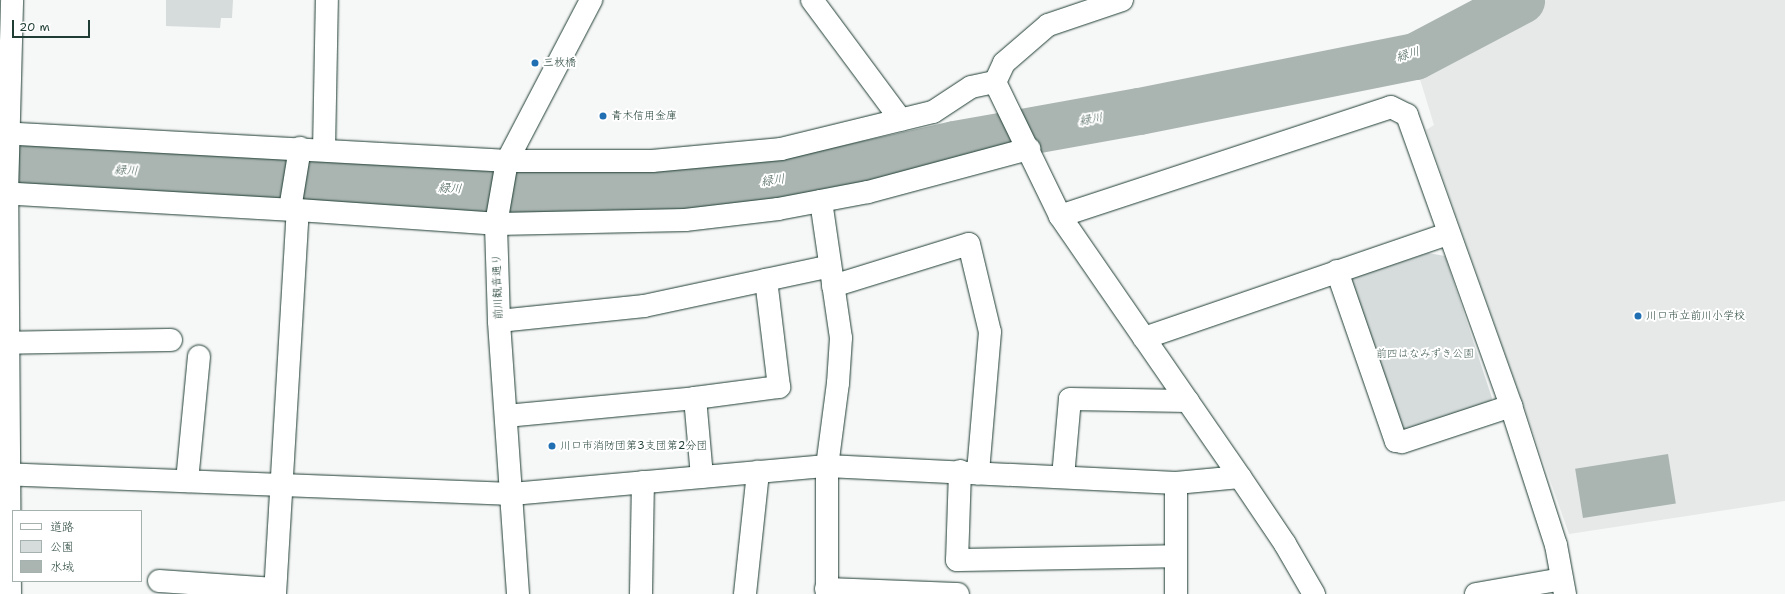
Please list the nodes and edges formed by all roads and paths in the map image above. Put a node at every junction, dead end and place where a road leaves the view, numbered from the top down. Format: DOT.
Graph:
graph roads {
  1 [pos="12,0"];
  2 [pos="327,0"];
  3 [pos="591,0"];
  4 [pos="812,0"];
  5 [pos="1118,1"];
  6 [pos="995,82"];
  7 [pos="901,120"];
  8 [pos="6,134"];
  9 [pos="1027,145"];
  10 [pos="300,148"];
  11 [pos="324,150"];
  12 [pos="505,166"];
  13 [pos="5,193"];
  14 [pos="821,201"];
  15 [pos="294,210"];
  16 [pos="1060,216"];
  17 [pos="497,217"];
  18 [pos="1448,234"];
  19 [pos="4,247"];
  20 [pos="1337,271"];
  21 [pos="832,276"];
  22 [pos="766,280"];
  23 [pos="500,321"];
  24 [pos="1144,338"];
  25 [pos="171,340"];
  26 [pos="4,342"];
  27 [pos="199,357"];
  28 [pos="695,398"];
  29 [pos="1188,401"];
  30 [pos="1511,406"];
  31 [pos="506,416"];
  32 [pos="827,466"];
  33 [pos="758,472"];
  34 [pos="969,472"];
  35 [pos="4,474"];
  36 [pos="702,477"];
  37 [pos="1063,477"];
  38 [pos="1240,477"];
  39 [pos="187,481"];
  40 [pos="643,482"];
  41 [pos="1176,483"];
  42 [pos="281,485"];
  43 [pos="512,494"];
  44 [pos="1176,556"];
  45 [pos="159,581"];
  46 [pos="1564,587"];
  47 [pos="275,591"];
  48 [pos="826,592"];
  49 [pos="10,594"];
  50 [pos="518,594"];
  51 [pos="642,594"];
  52 [pos="745,594"];
  53 [pos="958,594"];
  54 [pos="1176,594"];
  55 [pos="1314,594"];
  56 [pos="1476,594"];
  1 -- 8 [label="street"];
  2 -- 11 [label="street"];
  3 -- 12 [label="street, 前川観音通り"];
  4 -- 7 [label="street"];
  5 -- 6 [label="street"];
  6 -- 7 [label="street"];
  6 -- 9 [label="street"];
  7 -- 12 [label="street"];
  8 -- 10 [label="street"];
  8 -- 13 [label="street"];
  9 -- 14 [label="street"];
  9 -- 16 [label="street"];
  10 -- 11 [label="street"];
  10 -- 15 [label="street"];
  11 -- 12 [label="street"];
  12 -- 17 [label="street, 前川観音通り"];
  13 -- 15 [label="street"];
  13 -- 19 [label="street"];
  14 -- 17 [label="street"];
  14 -- 21 [label="street"];
  15 -- 17 [label="street"];
  15 -- 42 [label="street"];
  16 -- 18 [label="street"];
  16 -- 24 [label="street"];
  17 -- 23 [label="street, 前川観音通り"];
  18 -- 20 [label="street"];
  18 -- 30 [label="street"];
  19 -- 26 [label="street"];
  20 -- 24 [label="street"];
  20 -- 30 [label="street"];
  21 -- 22 [label="street"];
  21 -- 32 [label="street"];
  21 -- 34 [label="street"];
  22 -- 23 [label="street"];
  22 -- 28 [label="street"];
  23 -- 31 [label="street, 前川観音通り"];
  24 -- 29 [label="street"];
  25 -- 26 [label="street"];
  26 -- 35 [label="street"];
  27 -- 39 [label="street"];
  28 -- 31 [label="street"];
  28 -- 36 [label="street"];
  29 -- 37 [label="street"];
  29 -- 38 [label="street"];
  30 -- 46 [label="street"];
  31 -- 43 [label="street, 前川観音通り"];
  32 -- 33 [label="street"];
  32 -- 34 [label="street"];
  32 -- 48 [label="street"];
  33 -- 36 [label="street"];
  33 -- 52 [label="street"];
  34 -- 37 [label="street"];
  34 -- 44 [label="street"];
  35 -- 39 [label="street"];
  35 -- 49 [label="street"];
  36 -- 40 [label="street"];
  37 -- 41 [label="street"];
  38 -- 41 [label="street"];
  38 -- 55 [label="street"];
  39 -- 42 [label="street"];
  40 -- 43 [label="street"];
  40 -- 51 [label="street"];
  41 -- 44 [label="street"];
  42 -- 43 [label="street"];
  42 -- 47 [label="street"];
  43 -- 50 [label="street, 前川観音通り"];
  44 -- 54 [label="street"];
  45 -- 47 [label="street"];
  46 -- 56 [label="street"];
  48 -- 53 [label="street"];
}
